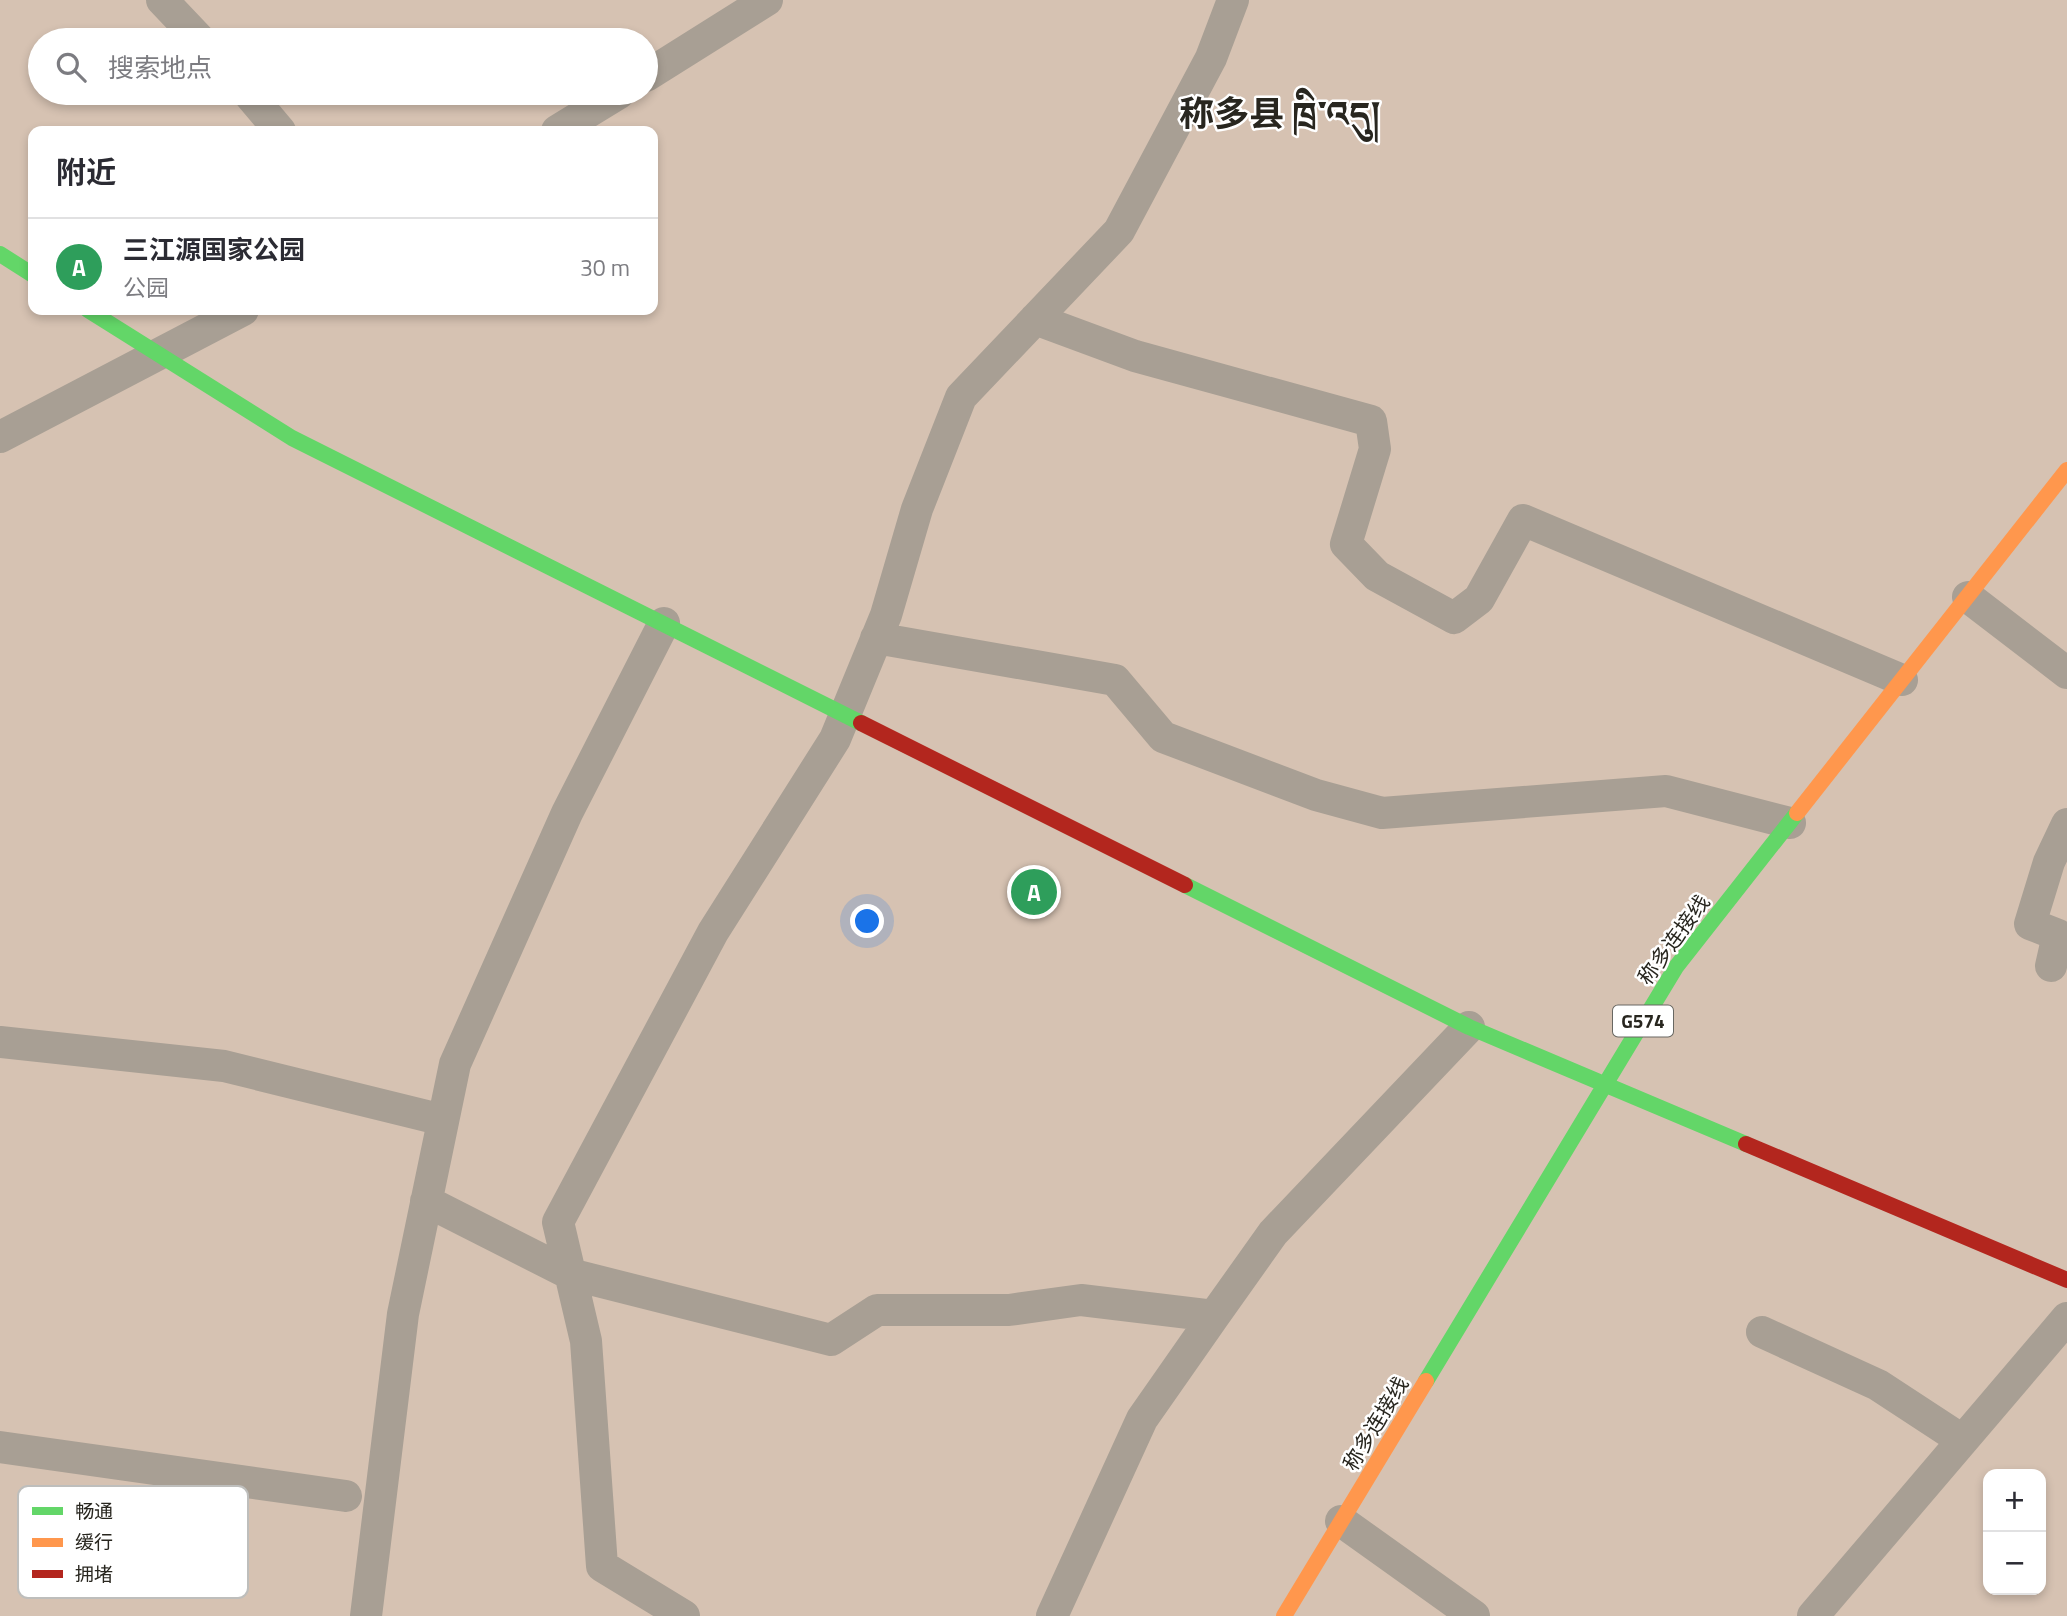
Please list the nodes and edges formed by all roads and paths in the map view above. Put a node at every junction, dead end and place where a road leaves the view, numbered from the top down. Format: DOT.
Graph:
graph roads {
  1 [pos="162,0"];
  2 [pos="766,0"];
  3 [pos="1233,0"];
  4 [pos="189,28"];
  5 [pos="658,68"];
  6 [pos="258,105"];
  7 [pos="599,105"];
  8 [pos="276,126"];
  9 [pos="565,126"];
  10 [pos="0,254"];
  11 [pos="28,272"];
  12 [pos="96,315"];
  13 [pos="233,315"];
  14 [pos="1035,319"];
  15 [pos="158,354"];
  16 [pos="0,437"];
  17 [pos="2067,470"];
  18 [pos="1968,597"];
  19 [pos="664,623"];
  20 [pos="876,638"];
  21 [pos="2067,673"];
  22 [pos="1902,680"];
  23 [pos="845,714"];
  24 [pos="1790,823"];
  25 [pos="2067,824"];
  26 [pos="2051,966"];
  27 [pos="1469,1027"];
  28 [pos="0,1042"];
  29 [pos="1605,1085"];
  30 [pos="443,1120"];
  31 [pos="426,1201"];
  32 [pos="570,1274"];
  33 [pos="2067,1280"];
  34 [pos="1214,1316"];
  35 [pos="2067,1318"];
  36 [pos="1762,1332"];
  37 [pos="1962,1440"];
  38 [pos="0,1447"];
  39 [pos="346,1496"];
  40 [pos="1342,1521"];
  41 [pos="366,1616"];
  42 [pos="684,1616"];
  43 [pos="1052,1616"];
  44 [pos="1284,1616"];
  45 [pos="1474,1616"];
  46 [pos="1813,1616"];
  1 -- 4 [label="street"];
  2 -- 5 [label="street"];
  3 -- 14 [label="street"];
  6 -- 8 [label="street"];
  7 -- 9 [label="street"];
  10 -- 11 [label="main road"];
  12 -- 15 [label="main road"];
  13 -- 15 [label="street"];
  14 -- 20 [label="street"];
  14 -- 22 [label="street"];
  15 -- 16 [label="street"];
  15 -- 19 [label="main road"];
  17 -- 18 [label="main road, 称多连接线 / G574"];
  18 -- 21 [label="street"];
  18 -- 22 [label="main road, 称多连接线 / G574"];
  19 -- 23 [label="main road"];
  19 -- 30 [label="street"];
  20 -- 23 [label="street"];
  20 -- 24 [label="street"];
  22 -- 24 [label="main road, 称多连接线 / G574"];
  23 -- 27 [label="main road"];
  23 -- 32 [label="street"];
  24 -- 29 [label="main road, 称多连接线 / G574"];
  25 -- 26 [label="street"];
  27 -- 29 [label="main road"];
  27 -- 34 [label="street"];
  28 -- 30 [label="street"];
  29 -- 33 [label="main road"];
  29 -- 40 [label="main road, 称多连接线 / G574"];
  30 -- 31 [label="street"];
  31 -- 32 [label="street"];
  31 -- 41 [label="street"];
  32 -- 34 [label="street"];
  32 -- 42 [label="street"];
  34 -- 43 [label="street"];
  35 -- 37 [label="street"];
  36 -- 37 [label="street"];
  37 -- 46 [label="street"];
  38 -- 39 [label="street"];
  40 -- 44 [label="main road, 称多连接线 / G574"];
  40 -- 45 [label="street"];
}
